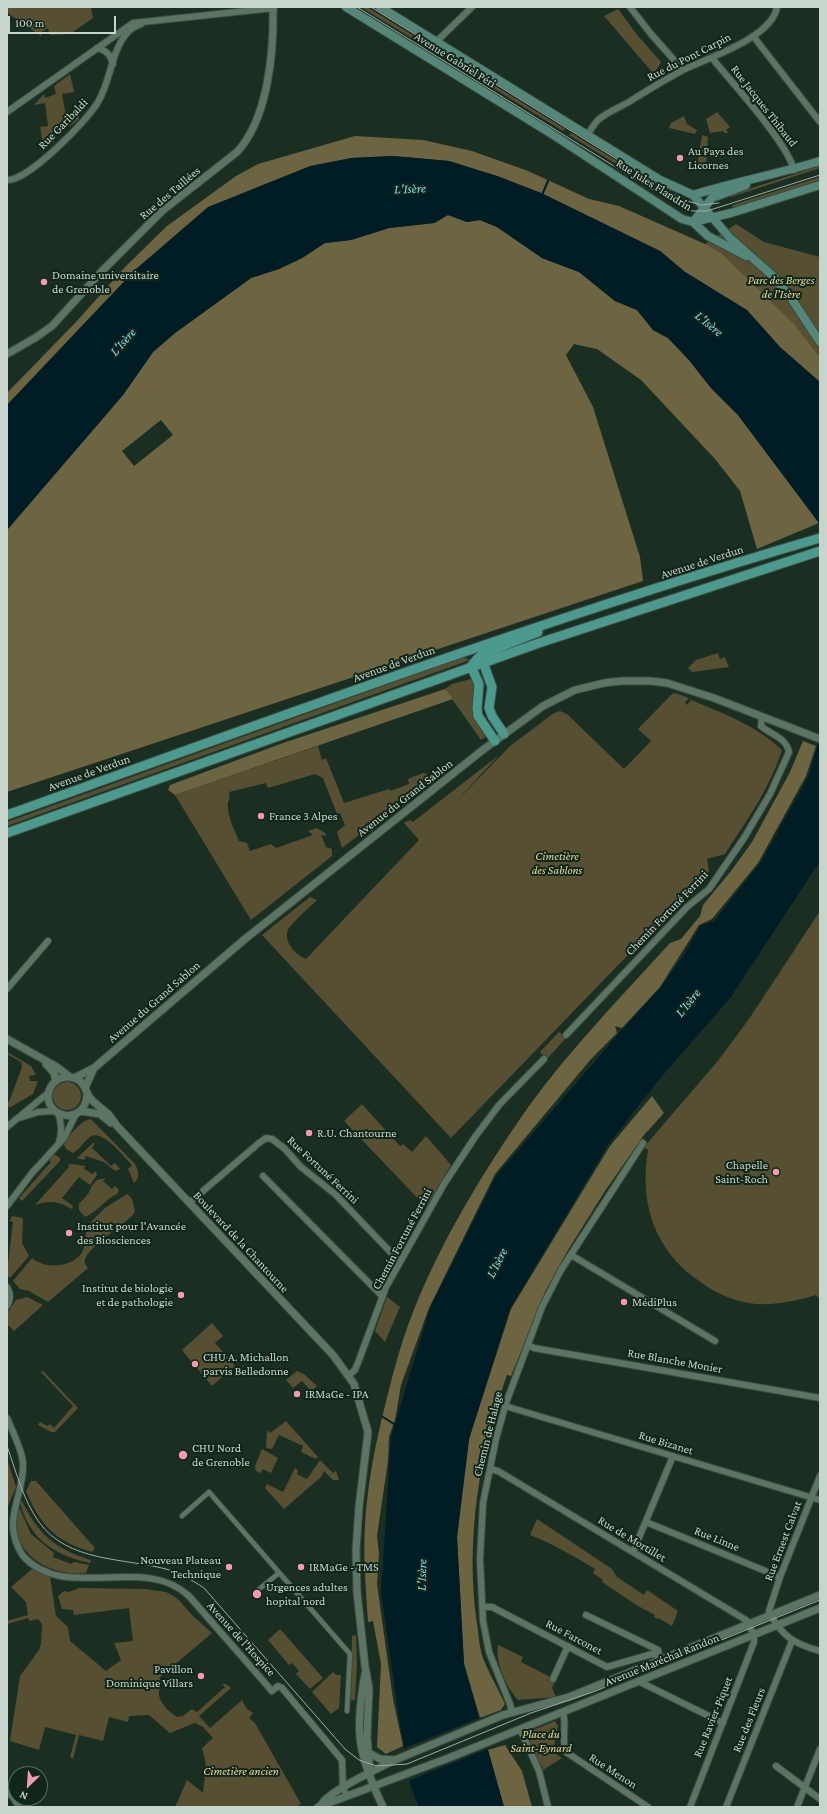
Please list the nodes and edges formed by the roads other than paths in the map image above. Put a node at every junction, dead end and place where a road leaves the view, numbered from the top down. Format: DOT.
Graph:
graph roads {
  1 [pos="346,7"];
  2 [pos="380,7"];
  3 [pos="472,7"];
  4 [pos="630,7"];
  5 [pos="777,7"];
  6 [pos="273,8"];
  7 [pos="143,23"];
  8 [pos="753,36"];
  9 [pos="437,41"];
  10 [pos="97,48"];
  11 [pos="712,58"];
  12 [pos="113,64"];
  13 [pos="683,70"];
  14 [pos="7,112"];
  15 [pos="820,122"];
  16 [pos="577,129"];
  17 [pos="552,134"];
  18 [pos="587,135"];
  19 [pos="820,161"];
  20 [pos="794,170"];
  21 [pos="768,177"];
  22 [pos="7,180"];
  23 [pos="820,185"];
  24 [pos="693,195"];
  25 [pos="704,208"];
  26 [pos="713,218"];
  27 [pos="693,222"];
  28 [pos="751,258"];
  29 [pos="820,342"];
  30 [pos="7,354"];
  31 [pos="820,538"];
  32 [pos="820,551"];
  33 [pos="566,618"];
  34 [pos="466,650"];
  35 [pos="481,660"];
  36 [pos="471,666"];
  37 [pos="762,717"];
  38 [pos="504,734"];
  39 [pos="820,739"];
  40 [pos="495,741"];
  41 [pos="7,815"];
  42 [pos="7,833"];
  43 [pos="48,940"];
  44 [pos="7,989"];
  45 [pos="566,1035"];
  46 [pos="7,1040"];
  47 [pos="544,1059"];
  48 [pos="42,1060"];
  49 [pos="94,1068"];
  50 [pos="72,1078"];
  51 [pos="56,1081"];
  52 [pos="86,1091"];
  53 [pos="48,1094"];
  54 [pos="56,1112"];
  55 [pos="78,1112"];
  56 [pos="16,1119"];
  57 [pos="115,1125"];
  58 [pos="7,1127"];
  59 [pos="59,1143"];
  60 [pos="644,1143"];
  61 [pos="263,1176"];
  62 [pos="189,1203"];
  63 [pos="7,1206"];
  64 [pos="570,1255"];
  65 [pos="399,1261"];
  66 [pos="7,1287"];
  67 [pos="382,1296"];
  68 [pos="7,1306"];
  69 [pos="715,1341"];
  70 [pos="528,1344"];
  71 [pos="349,1375"];
  72 [pos="820,1398"];
  73 [pos="505,1406"];
  74 [pos="7,1418"];
  75 [pos="673,1456"];
  76 [pos="490,1469"];
  77 [pos="820,1476"];
  78 [pos="812,1498"];
  79 [pos="820,1500"];
  80 [pos="182,1516"];
  81 [pos="646,1522"];
  82 [pos="633,1552"];
  83 [pos="278,1572"];
  84 [pos="780,1577"];
  85 [pos="258,1590"];
  86 [pos="820,1595"];
  87 [pos="483,1607"];
  88 [pos="820,1608"];
  89 [pos="586,1615"];
  90 [pos="771,1615"];
  91 [pos="748,1624"];
  92 [pos="776,1626"];
  93 [pos="754,1635"];
  94 [pos="792,1641"];
  95 [pos="568,1646"];
  96 [pos="820,1651"];
  97 [pos="660,1658"];
  98 [pos="366,1670"];
  99 [pos="553,1679"];
  100 [pos="638,1681"];
  101 [pos="347,1712"];
  102 [pos="563,1712"];
  103 [pos="512,1713"];
  104 [pos="723,1723"];
  105 [pos="520,1729"];
  106 [pos="820,1749"];
  107 [pos="369,1753"];
  108 [pos="386,1762"];
  109 [pos="776,1766"];
  110 [pos="370,1773"];
  111 [pos="374,1786"];
  112 [pos="804,1787"];
  113 [pos="343,1788"];
  114 [pos="7,1792"];
  115 [pos="347,1796"];
  116 [pos="820,1799"];
  117 [pos="319,1806"];
  118 [pos="19,1807"];
  119 [pos="383,1807"];
  120 [pos="548,1807"];
  121 [pos="648,1807"];
  122 [pos="690,1807"];
  123 [pos="726,1807"];
  124 [pos="797,1807"];
  1 -- 17 [label="main road, Avenue Gabriel Péri"];
  2 -- 9 [label="main road, Avenue Gabriel Péri"];
  3 -- 9 [label="street"];
  4 -- 13 [label="street"];
  5 -- 8 [label="street, Rue du Pont Carpin"];
  6 -- 7 [label="street"];
  6 -- 30 [label="street, Rue des Taillées"];
  7 -- 10 [label="street"];
  7 -- 12 [label="street, Rue Garibaldi"];
  8 -- 11 [label="street, Rue du Pont Carpin"];
  8 -- 15 [label="street"];
  9 -- 16 [label="main road, Avenue Gabriel Péri"];
  10 -- 12 [label="street"];
  10 -- 14 [label="street"];
  11 -- 13 [label="street, Rue du Pont Carpin"];
  11 -- 20 [label="street, Rue Jacques Thibaud"];
  12 -- 22 [label="street, Rue Garibaldi"];
  13 -- 18 [label="street, Rue du Pont Carpin"];
  16 -- 18 [label="main road, Rue Jules Flandrin"];
  17 -- 27 [label="main road, Rue Jules Flandrin"];
  18 -- 24 [label="main road, Rue Jules Flandrin"];
  19 -- 20 [label="main road, Rue Jules Flandrin"];
  20 -- 21 [label="main road, Rue Jules Flandrin"];
  21 -- 24 [label="main road, Rue Jules Flandrin"];
  21 -- 25 [label="main road"];
  23 -- 26 [label="main road, Rue Jules Flandrin"];
  24 -- 25 [label="main road"];
  25 -- 26 [label="main road"];
  25 -- 27 [label="main road"];
  26 -- 27 [label="main road, Rue Jules Flandrin"];
  26 -- 28 [label="main road"];
  27 -- 28 [label="main road"];
  28 -- 29 [label="main road"];
  31 -- 33 [label="main road, Avenue de Verdun"];
  32 -- 35 [label="main road, Avenue de Verdun"];
  33 -- 34 [label="main road, Avenue de Verdun"];
  33 -- 35 [label="main road"];
  34 -- 35 [label="main road"];
  34 -- 41 [label="main road, Avenue de Verdun"];
  35 -- 36 [label="main road"];
  35 -- 38 [label="main road"];
  36 -- 40 [label="main road"];
  36 -- 42 [label="main road"];
  37 -- 38 [label="street, Avenue du Grand Sablon"];
  37 -- 39 [label="street, Avenue du Grand Sablon"];
  37 -- 45 [label="street, Chemin Fortuné Ferrini"];
  38 -- 40 [label="street, Avenue du Grand Sablon"];
  40 -- 49 [label="street, Avenue du Grand Sablon"];
  43 -- 44 [label="street"];
  46 -- 48 [label="street"];
  47 -- 65 [label="street, Chemin Fortuné Ferrini"];
  48 -- 50 [label="street"];
  48 -- 51 [label="street"];
  49 -- 50 [label="street, Avenue du Grand Sablon"];
  49 -- 52 [label="street, Avenue du Grand Sablon"];
  50 -- 51 [label="street"];
  50 -- 52 [label="street"];
  51 -- 53 [label="street"];
  52 -- 55 [label="street"];
  52 -- 57 [label="street, Boulevard de la Chantourne"];
  53 -- 54 [label="street"];
  53 -- 56 [label="street"];
  54 -- 55 [label="street"];
  54 -- 56 [label="street"];
  54 -- 59 [label="street"];
  55 -- 57 [label="street, Boulevard de la Chantourne"];
  55 -- 59 [label="street"];
  56 -- 58 [label="street"];
  57 -- 62 [label="street, Boulevard de la Chantourne"];
  59 -- 63 [label="street"];
  60 -- 64 [label="street, Chemin de Halage"];
  61 -- 67 [label="street"];
  62 -- 65 [label="street, Rue Fortuné Ferrini"];
  62 -- 71 [label="street, Boulevard de la Chantourne"];
  64 -- 69 [label="street"];
  64 -- 70 [label="street, Chemin de Halage"];
  65 -- 67 [label="street, Chemin Fortuné Ferrini"];
  66 -- 68 [label="street"];
  67 -- 71 [label="street, Chemin Fortuné Ferrini"];
  70 -- 72 [label="street, Rue Blanche Monier"];
  70 -- 73 [label="street, Chemin de Halage"];
  71 -- 98 [label="street"];
  73 -- 75 [label="street, Rue Bizanet"];
  73 -- 76 [label="street, Chemin de Halage"];
  74 -- 113 [label="street, Avenue de l'Hospice"];
  75 -- 78 [label="street, Rue Bizanet"];
  75 -- 81 [label="street"];
  76 -- 82 [label="street, Rue de Mortillet"];
  76 -- 87 [label="street, Chemin de Halage"];
  77 -- 78 [label="street, Rue Ernest Calvat"];
  78 -- 79 [label="street, Rue Bizanet"];
  78 -- 84 [label="street, Rue Ernest Calvat"];
  80 -- 83 [label="street"];
  81 -- 82 [label="street"];
  81 -- 84 [label="street, Rue Linne"];
  82 -- 91 [label="street, Rue de Mortillet"];
  83 -- 85 [label="street"];
  83 -- 101 [label="street"];
  84 -- 90 [label="street, Rue Ernest Calvat"];
  86 -- 90 [label="street, Avenue Maréchal Randon"];
  87 -- 95 [label="street, Rue Farconet"];
  87 -- 103 [label="street, Chemin de Halage"];
  88 -- 92 [label="street, Avenue Maréchal Randon"];
  89 -- 97 [label="street, Avenue Maréchal Randon"];
  90 -- 91 [label="street, Avenue Maréchal Randon"];
  90 -- 92 [label="street"];
  91 -- 93 [label="street, Rue de Mortillet"];
  91 -- 97 [label="street, Avenue Maréchal Randon"];
  92 -- 93 [label="street, Avenue Maréchal Randon"];
  92 -- 94 [label="street"];
  93 -- 100 [label="street, Avenue Maréchal Randon"];
  93 -- 104 [label="street, Rue Ravier-Piquet"];
  94 -- 96 [label="street"];
  94 -- 123 [label="street, Rue des Fleurs"];
  95 -- 97 [label="street, Rue Farconet"];
  95 -- 99 [label="street"];
  97 -- 103 [label="street, Avenue Maréchal Randon"];
  98 -- 107 [label="street"];
  98 -- 110 [label="street"];
  100 -- 102 [label="street, Avenue Maréchal Randon"];
  100 -- 104 [label="street"];
  102 -- 105 [label="street, Avenue Maréchal Randon"];
  102 -- 121 [label="street, Rue Menon"];
  103 -- 108 [label="street, Avenue Maréchal Randon"];
  104 -- 122 [label="street, Rue Ravier-Piquet"];
  105 -- 111 [label="street, Avenue Maréchal Randon"];
  105 -- 120 [label="street"];
  106 -- 112 [label="street"];
  107 -- 108 [label="street"];
  107 -- 110 [label="street"];
  108 -- 110 [label="street, Avenue Maréchal Randon"];
  109 -- 112 [label="street"];
  110 -- 111 [label="street"];
  110 -- 113 [label="street, Avenue Maréchal Randon"];
  111 -- 115 [label="street, Avenue Maréchal Randon"];
  111 -- 119 [label="street"];
  112 -- 116 [label="street"];
  112 -- 124 [label="street"];
  113 -- 115 [label="street, Avenue de l'Hospice"];
  113 -- 117 [label="street, Avenue Maréchal Randon"];
  114 -- 118 [label="street"];
  115 -- 117 [label="street, Avenue Maréchal Randon"];
}
